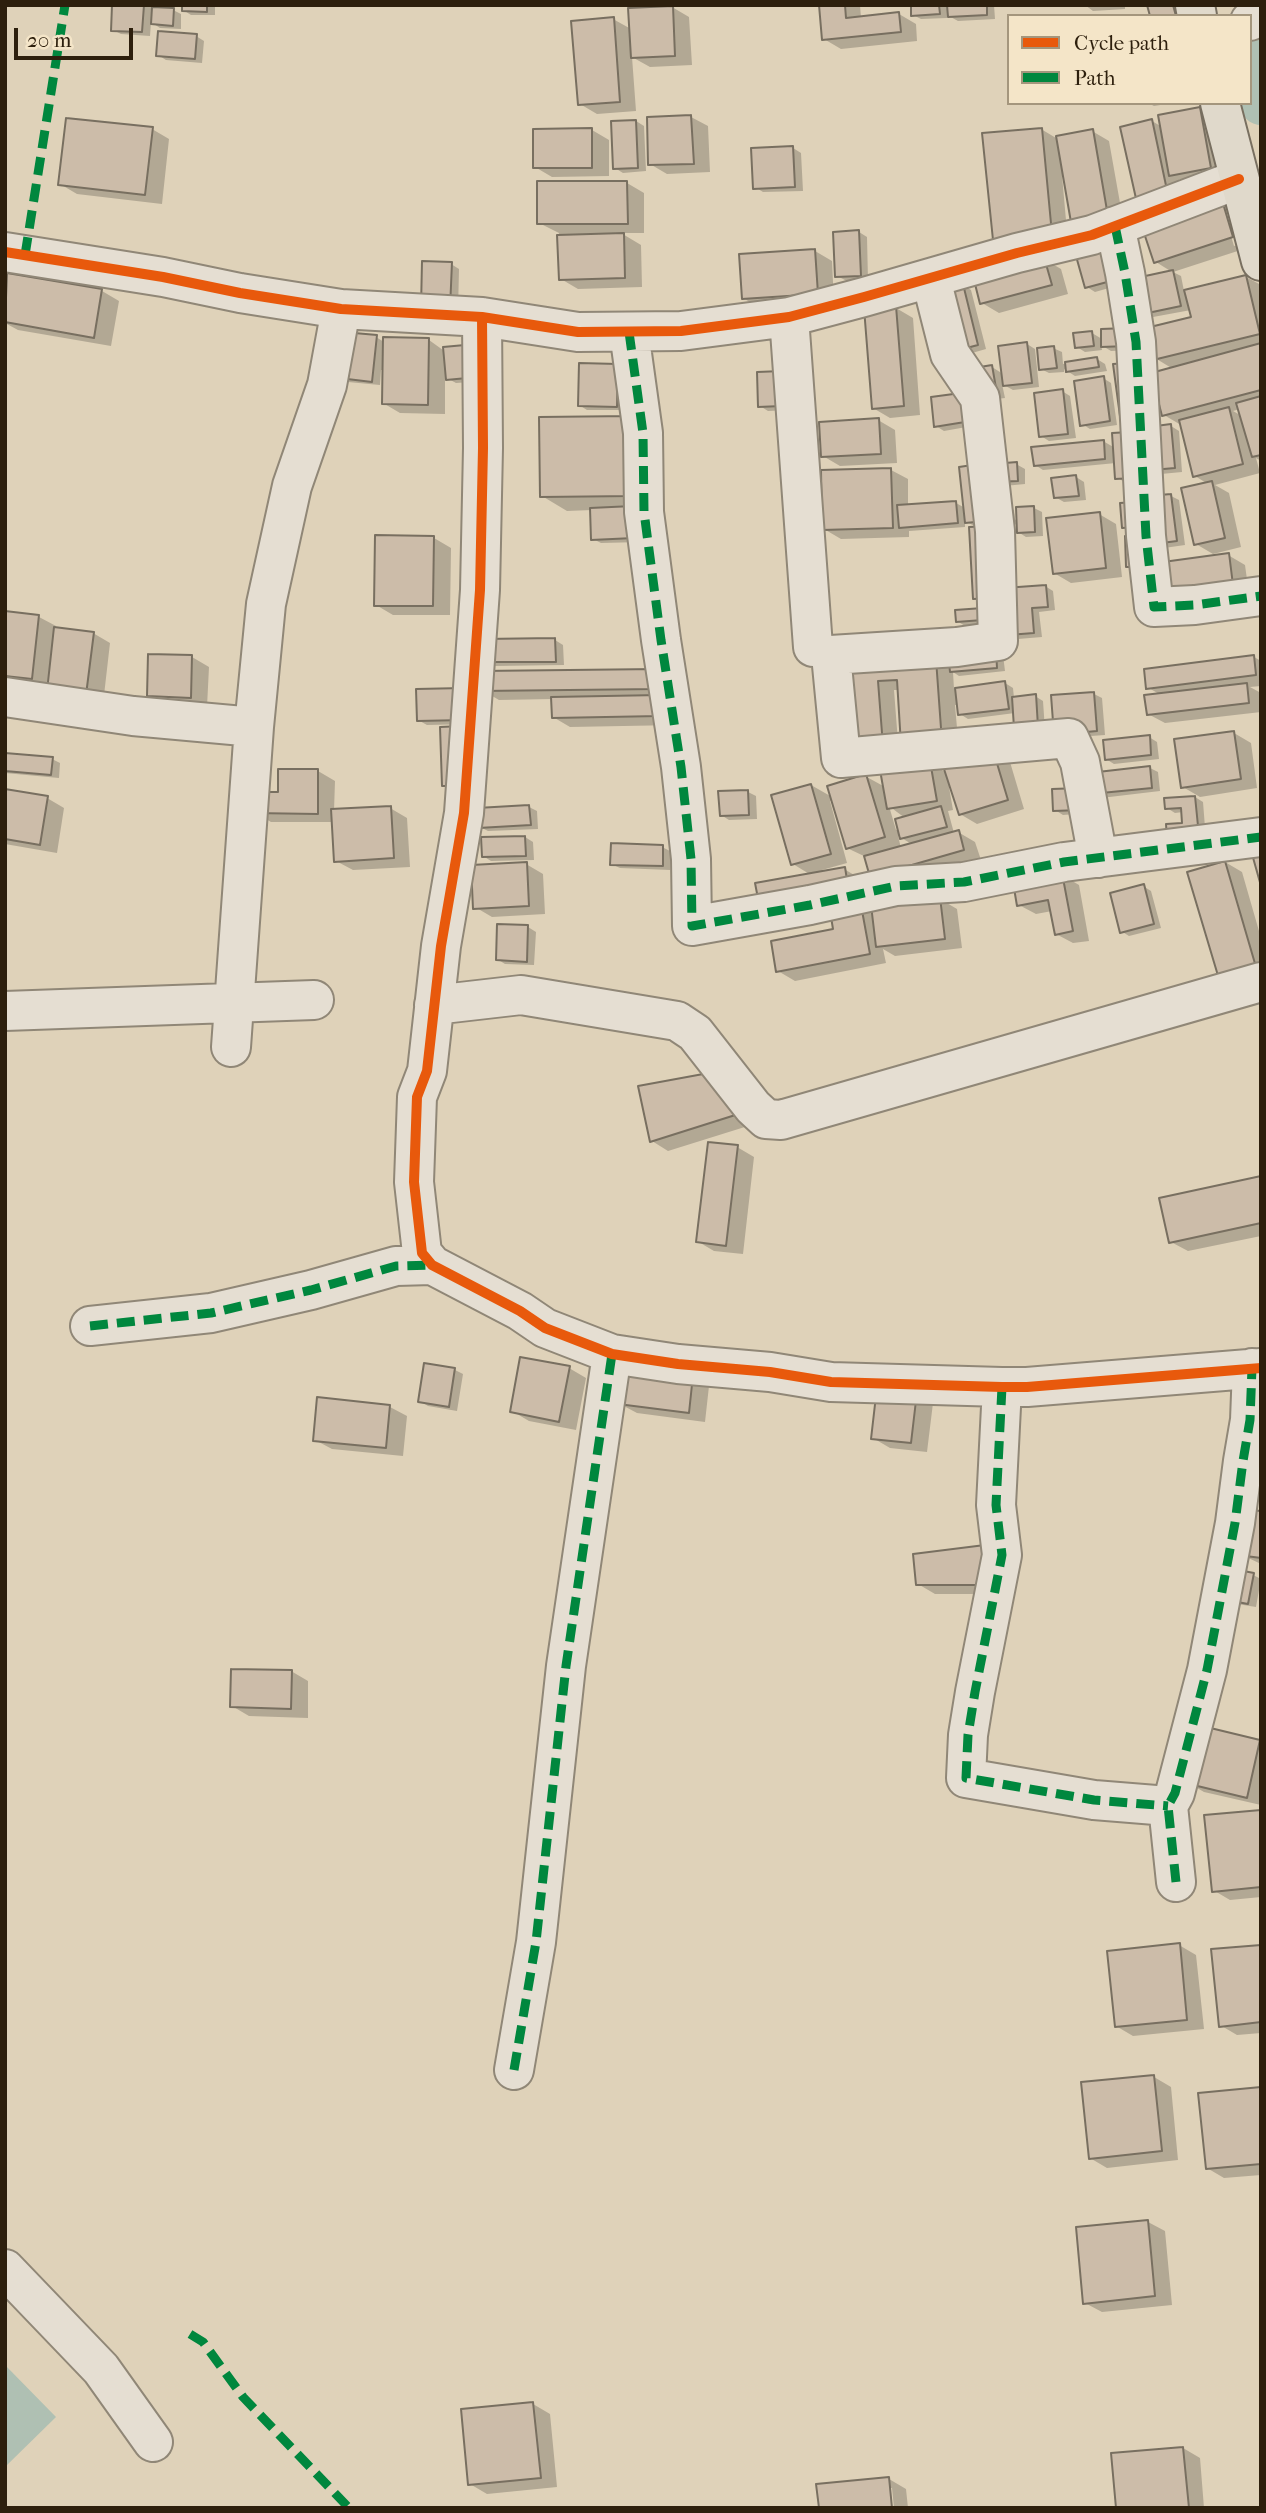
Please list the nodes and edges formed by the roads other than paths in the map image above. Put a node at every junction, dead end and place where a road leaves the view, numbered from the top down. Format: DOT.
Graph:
graph roads {
  1 [pos="1220,105"];
  2 [pos="1239,180"];
  3 [pos="1115,226"];
  4 [pos="5,252"];
  5 [pos="1261,261"];
  6 [pos="931,279"];
  7 [pos="341,309"];
  8 [pos="482,317"];
  9 [pos="789,317"];
  10 [pos="629,332"];
  11 [pos="1261,596"];
  12 [pos="813,648"];
  13 [pos="5,697"];
  14 [pos="254,727"];
  15 [pos="1261,837"];
  16 [pos="1098,858"];
  17 [pos="1261,982"];
  18 [pos="314,1000"];
  19 [pos="233,1003"];
  20 [pos="434,1005"];
  21 [pos="5,1011"];
  22 [pos="231,1047"];
  23 [pos="432,1265"];
  24 [pos="90,1326"];
  25 [pos="612,1354"];
  26 [pos="1256,1368"];
  27 [pos="1002,1387"];
  28 [pos="1168,1806"];
  29 [pos="1176,1882"];
  30 [pos="514,2070"];
  31 [pos="5,2269"];
  32 [pos="153,2442"];
  1 -- 2 [label="main road"];
  2 -- 3 [label="street"];
  2 -- 5 [label="main road"];
  3 -- 6 [label="street"];
  3 -- 11 [label="street"];
  4 -- 7 [label="street"];
  6 -- 9 [label="street"];
  6 -- 16 [label="street"];
  7 -- 8 [label="street"];
  7 -- 14 [label="street"];
  8 -- 10 [label="street"];
  8 -- 20 [label="street"];
  9 -- 10 [label="street"];
  9 -- 12 [label="street"];
  10 -- 16 [label="street"];
  13 -- 14 [label="street"];
  14 -- 19 [label="street"];
  15 -- 16 [label="street"];
  17 -- 20 [label="street"];
  18 -- 19 [label="street"];
  19 -- 21 [label="street"];
  19 -- 22 [label="street"];
  20 -- 23 [label="street"];
  23 -- 24 [label="street"];
  23 -- 25 [label="street"];
  25 -- 27 [label="street"];
  25 -- 30 [label="street"];
  26 -- 27 [label="street"];
  26 -- 28 [label="street"];
  27 -- 28 [label="street"];
  28 -- 29 [label="street"];
  31 -- 32 [label="street"];
}
